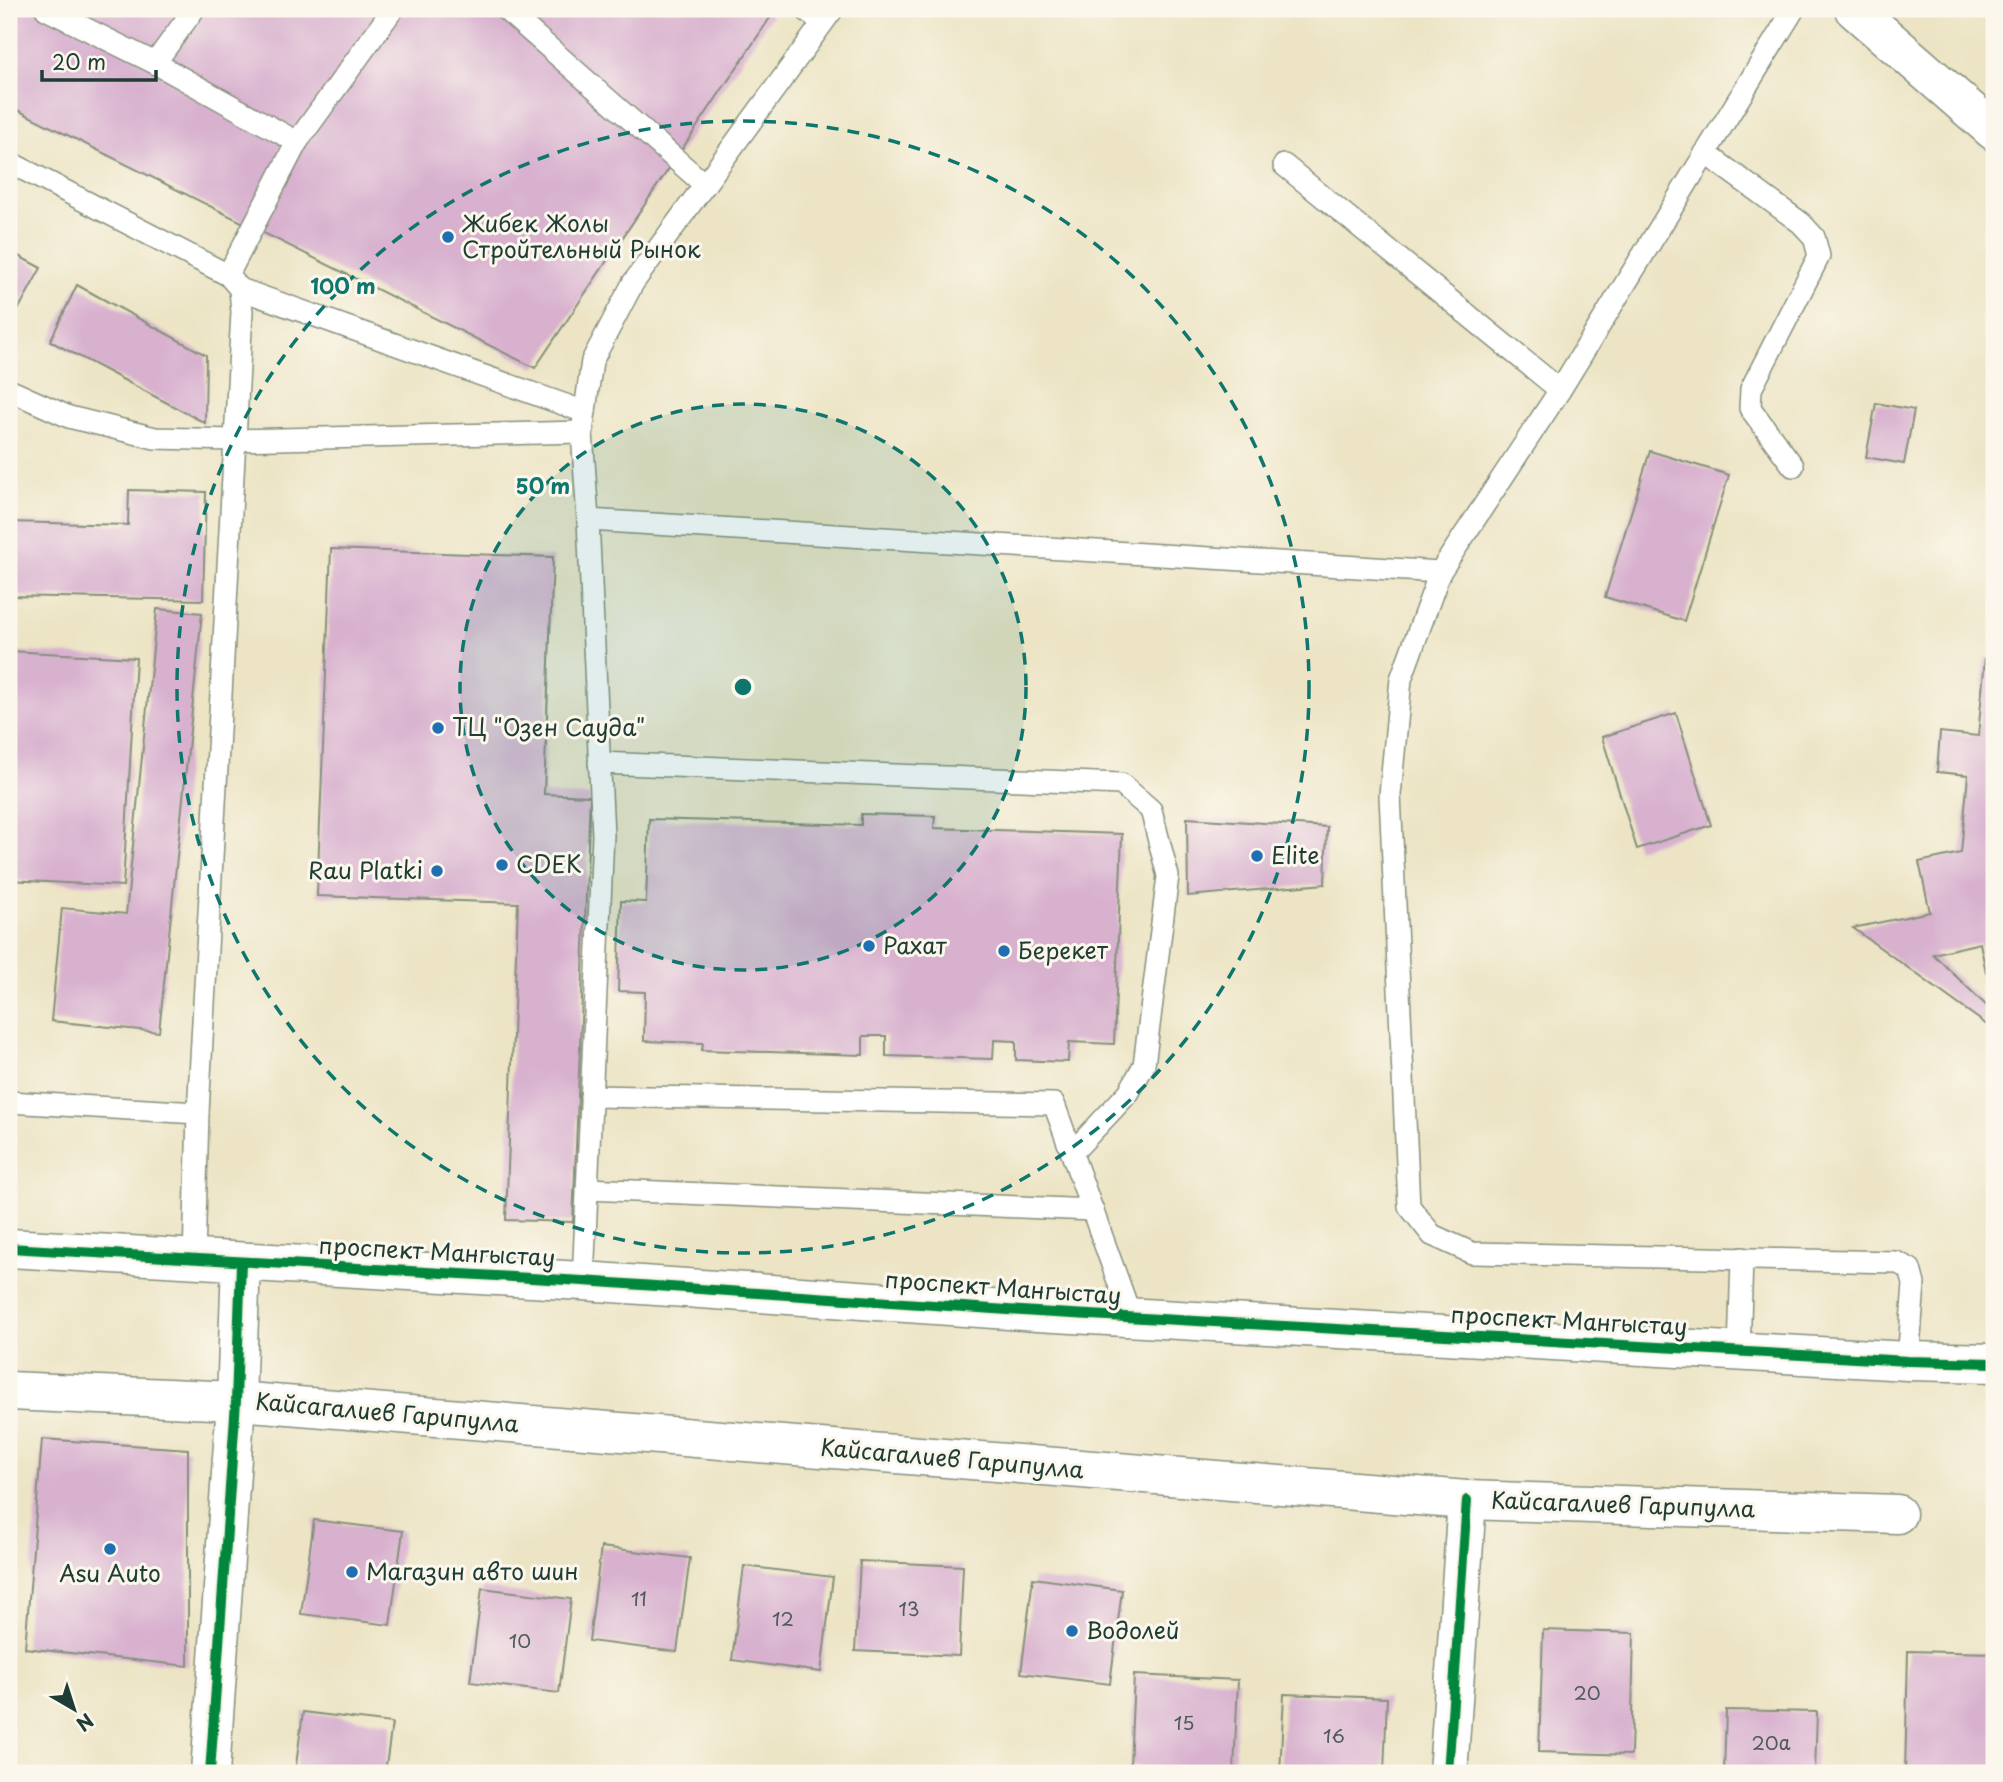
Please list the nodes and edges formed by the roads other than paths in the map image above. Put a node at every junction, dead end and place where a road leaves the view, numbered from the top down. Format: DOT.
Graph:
graph roads {
  1 [pos="46,9"];
  2 [pos="194,9"];
  3 [pos="393,9"];
  4 [pos="505,9"];
  5 [pos="805,9"];
  6 [pos="1794,9"];
  7 [pos="1854,9"];
  8 [pos="828,16"];
  9 [pos="155,63"];
  10 [pos="1994,131"];
  11 [pos="297,142"];
  12 [pos="1705,153"];
  13 [pos="9,162"];
  14 [pos="1284,165"];
  15 [pos="705,185"];
  16 [pos="234,282"];
  17 [pos="9,390"];
  18 [pos="1560,390"];
  19 [pos="584,422"];
  20 [pos="234,440"];
  21 [pos="1793,466"];
  22 [pos="589,520"];
  23 [pos="1440,572"];
  24 [pos="599,763"];
  25 [pos="592,1096"];
  26 [pos="9,1102"];
  27 [pos="198,1113"];
  28 [pos="1072,1153"];
  29 [pos="587,1189"];
  30 [pos="1093,1210"];
  31 [pos="9,1248"];
  32 [pos="1742,1258"];
  33 [pos="194,1260"];
  34 [pos="241,1262"];
  35 [pos="583,1281"];
  36 [pos="1131,1317"];
  37 [pos="1739,1352"];
  38 [pos="1908,1361"];
  39 [pos="1994,1363"];
  40 [pos="9,1391"];
  41 [pos="236,1401"];
  42 [pos="1467,1500"];
  43 [pos="1897,1514"];
  44 [pos="210,1773"];
  45 [pos="1448,1773"];
  1 -- 9 [label="lane"];
  2 -- 9 [label="lane"];
  3 -- 11 [label="lane"];
  4 -- 15 [label="lane"];
  5 -- 8 [label="lane"];
  6 -- 12 [label="lane"];
  7 -- 10 [label="street"];
  8 -- 15 [label="lane"];
  9 -- 11 [label="lane"];
  11 -- 16 [label="lane"];
  12 -- 18 [label="lane"];
  12 -- 21 [label="lane"];
  13 -- 16 [label="lane"];
  14 -- 18 [label="lane"];
  15 -- 19 [label="lane"];
  16 -- 19 [label="lane"];
  16 -- 20 [label="lane"];
  17 -- 20 [label="lane"];
  18 -- 23 [label="lane"];
  19 -- 20 [label="lane"];
  19 -- 22 [label="lane"];
  20 -- 27 [label="lane"];
  22 -- 23 [label="lane"];
  22 -- 24 [label="lane"];
  23 -- 32 [label="lane"];
  24 -- 25 [label="lane"];
  24 -- 28 [label="lane"];
  25 -- 28 [label="lane"];
  25 -- 29 [label="lane"];
  26 -- 27 [label="lane"];
  27 -- 33 [label="lane"];
  28 -- 30 [label="lane"];
  29 -- 30 [label="lane"];
  29 -- 35 [label="lane"];
  30 -- 36 [label="lane"];
  31 -- 33 [label="street, проспект Мангыстау"];
  32 -- 37 [label="lane"];
  32 -- 38 [label="lane"];
  33 -- 34 [label="street, проспект Мангыстау"];
  34 -- 35 [label="street, проспект Мангыстау"];
  34 -- 41 [label="street"];
  35 -- 36 [label="street, проспект Мангыстау"];
  36 -- 37 [label="street, проспект Мангыстау"];
  37 -- 38 [label="street, проспект Мангыстау"];
  38 -- 39 [label="street, проспект Мангыстау"];
  40 -- 41 [label="street, Кайсагалиев Гарипулла"];
  41 -- 42 [label="street, Кайсагалиев Гарипулла"];
  41 -- 44 [label="street"];
  42 -- 43 [label="street, Кайсагалиев Гарипулла"];
  42 -- 45 [label="street"];
}
